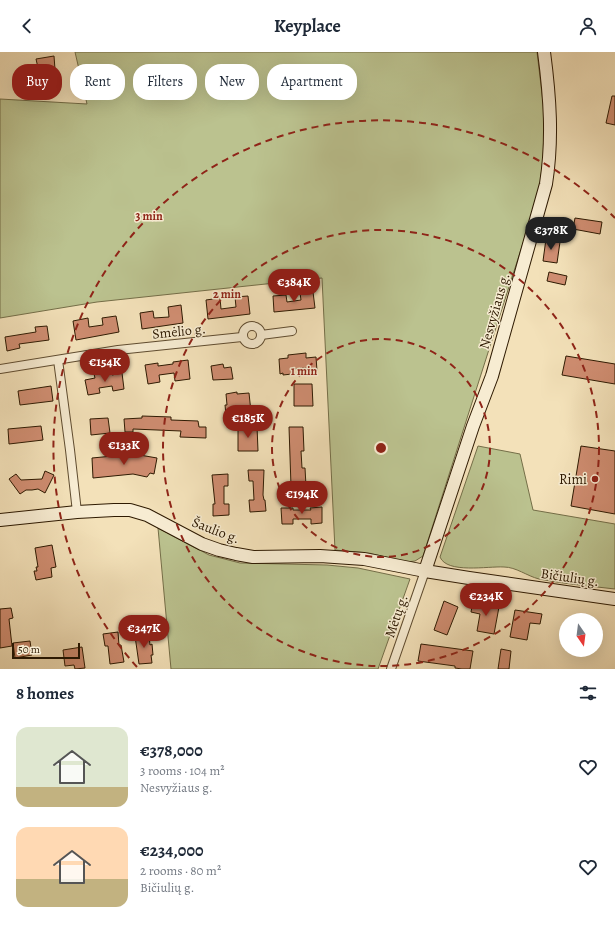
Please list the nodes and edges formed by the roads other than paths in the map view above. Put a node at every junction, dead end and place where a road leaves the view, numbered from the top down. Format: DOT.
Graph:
graph roads {
  1 [pos="544,52"];
  2 [pos="292,331"];
  3 [pos="261,334"];
  4 [pos="242,337"];
  5 [pos="58,360"];
  6 [pos="0,369"];
  7 [pos="77,512"];
  8 [pos="0,520"];
  9 [pos="425,571"];
  10 [pos="615,599"];
  11 [pos="391,669"];
  1 -- 9 [label="street, Nesvyžiaus g."];
  2 -- 3 [label="street"];
  3 -- 4 [label="street"];
  3 -- 4 [label="street"];
  4 -- 5 [label="street, Smėlio g."];
  5 -- 6 [label="street, Smėlio g."];
  5 -- 7 [label="street"];
  7 -- 8 [label="street, Šaulio g."];
  7 -- 9 [label="street, Šaulio g."];
  9 -- 10 [label="street, Bičiulių g."];
  9 -- 11 [label="street, Mėtų g."];
}
